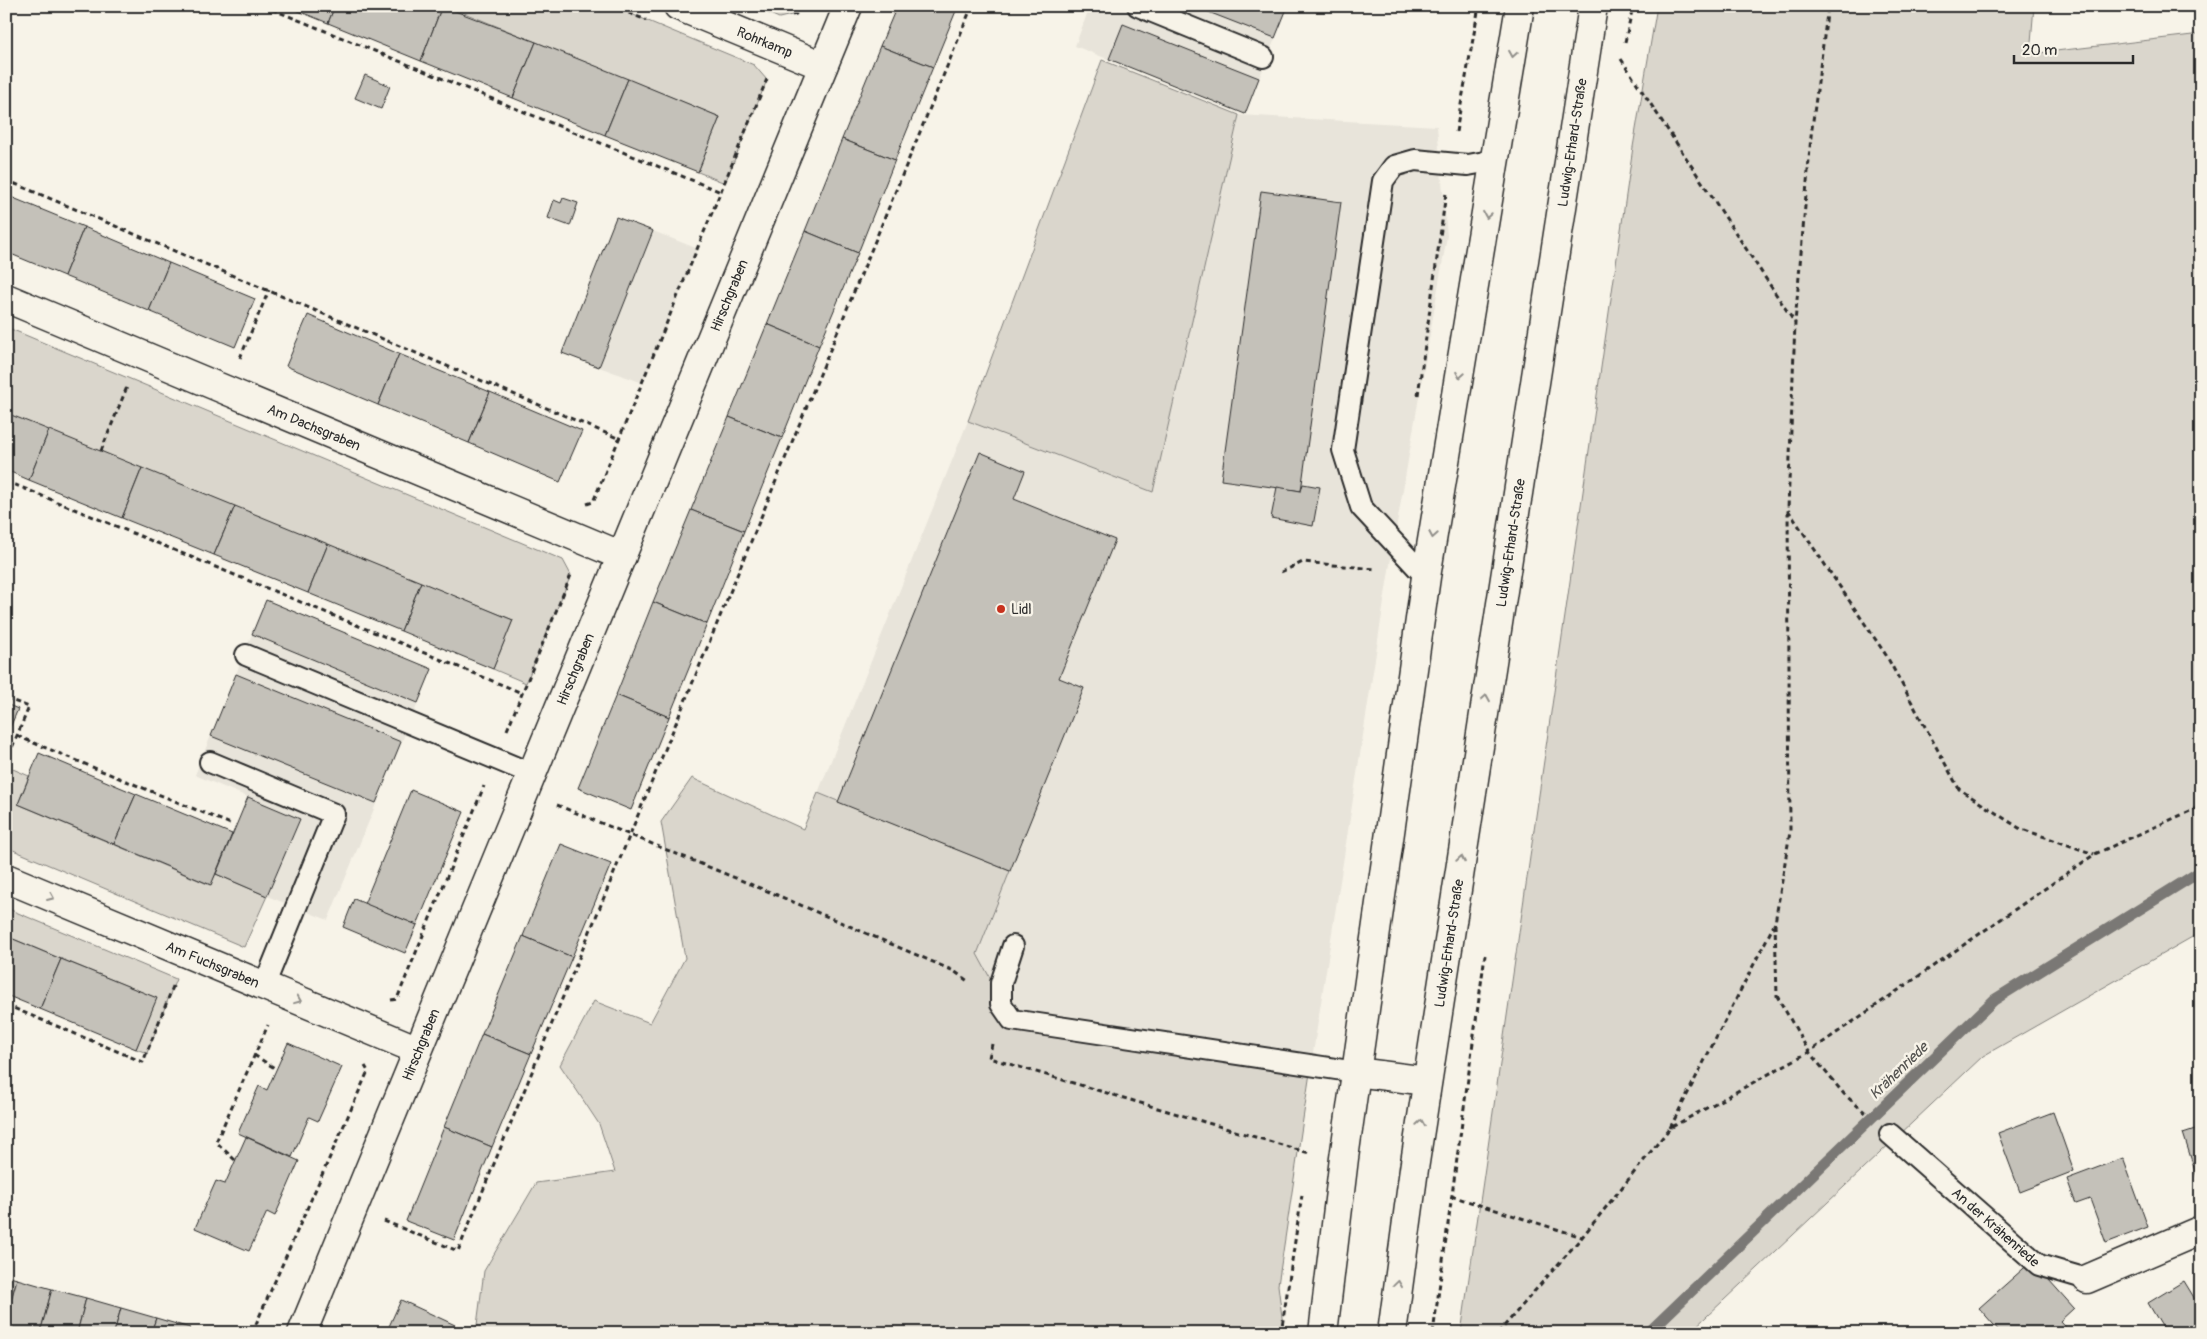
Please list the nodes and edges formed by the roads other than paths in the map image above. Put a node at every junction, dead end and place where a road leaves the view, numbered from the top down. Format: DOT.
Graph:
graph roads {
  1 [pos="678,6"];
  2 [pos="848,6"];
  3 [pos="1138,6"];
  4 [pos="1520,6"];
  5 [pos="1593,6"];
  6 [pos="1264,57"];
  7 [pos="823,66"];
  8 [pos="1496,160"];
  9 [pos="6,298"];
  10 [pos="622,556"];
  11 [pos="1426,577"];
  12 [pos="246,655"];
  13 [pos="210,762"];
  14 [pos="532,774"];
  15 [pos="6,878"];
  16 [pos="1013,946"];
  17 [pos="264,986"];
  18 [pos="418,1050"];
  19 [pos="1356,1072"];
  20 [pos="1427,1081"];
  21 [pos="1890,1134"];
  22 [pos="2201,1230"];
  23 [pos="2087,1279"];
  24 [pos="302,1333"];
  25 [pos="1323,1333"];
  26 [pos="1392,1333"];
  1 -- 7 [label="street, Rohrkamp"];
  2 -- 7 [label="street, Hirschgraben"];
  3 -- 6 [label="lane"];
  4 -- 8 [label="street, one-way"];
  20 -- 5 [label="street, Ludwig-Erhard-Straße, one-way"];
  7 -- 10 [label="street, Hirschgraben"];
  8 -- 11 [label="street, one-way"];
  8 -- 11 [label="lane"];
  9 -- 10 [label="street, Am Dachsgraben"];
  10 -- 14 [label="street, Hirschgraben"];
  11 -- 19 [label="street"];
  12 -- 14 [label="lane"];
  13 -- 17 [label="lane"];
  14 -- 18 [label="street, Hirschgraben"];
  15 -- 17 [label="street, Am Fuchsgraben, one-way"];
  16 -- 19 [label="lane"];
  17 -- 18 [label="street, Am Fuchsgraben, one-way"];
  18 -- 24 [label="street, Hirschgraben"];
  19 -- 20 [label="street"];
  19 -- 25 [label="street"];
  26 -- 20 [label="street, Ludwig-Erhard-Straße, one-way"];
  21 -- 23 [label="lane, An der Krähenriede"];
  22 -- 23 [label="street, An der Krähenriede"];
}
